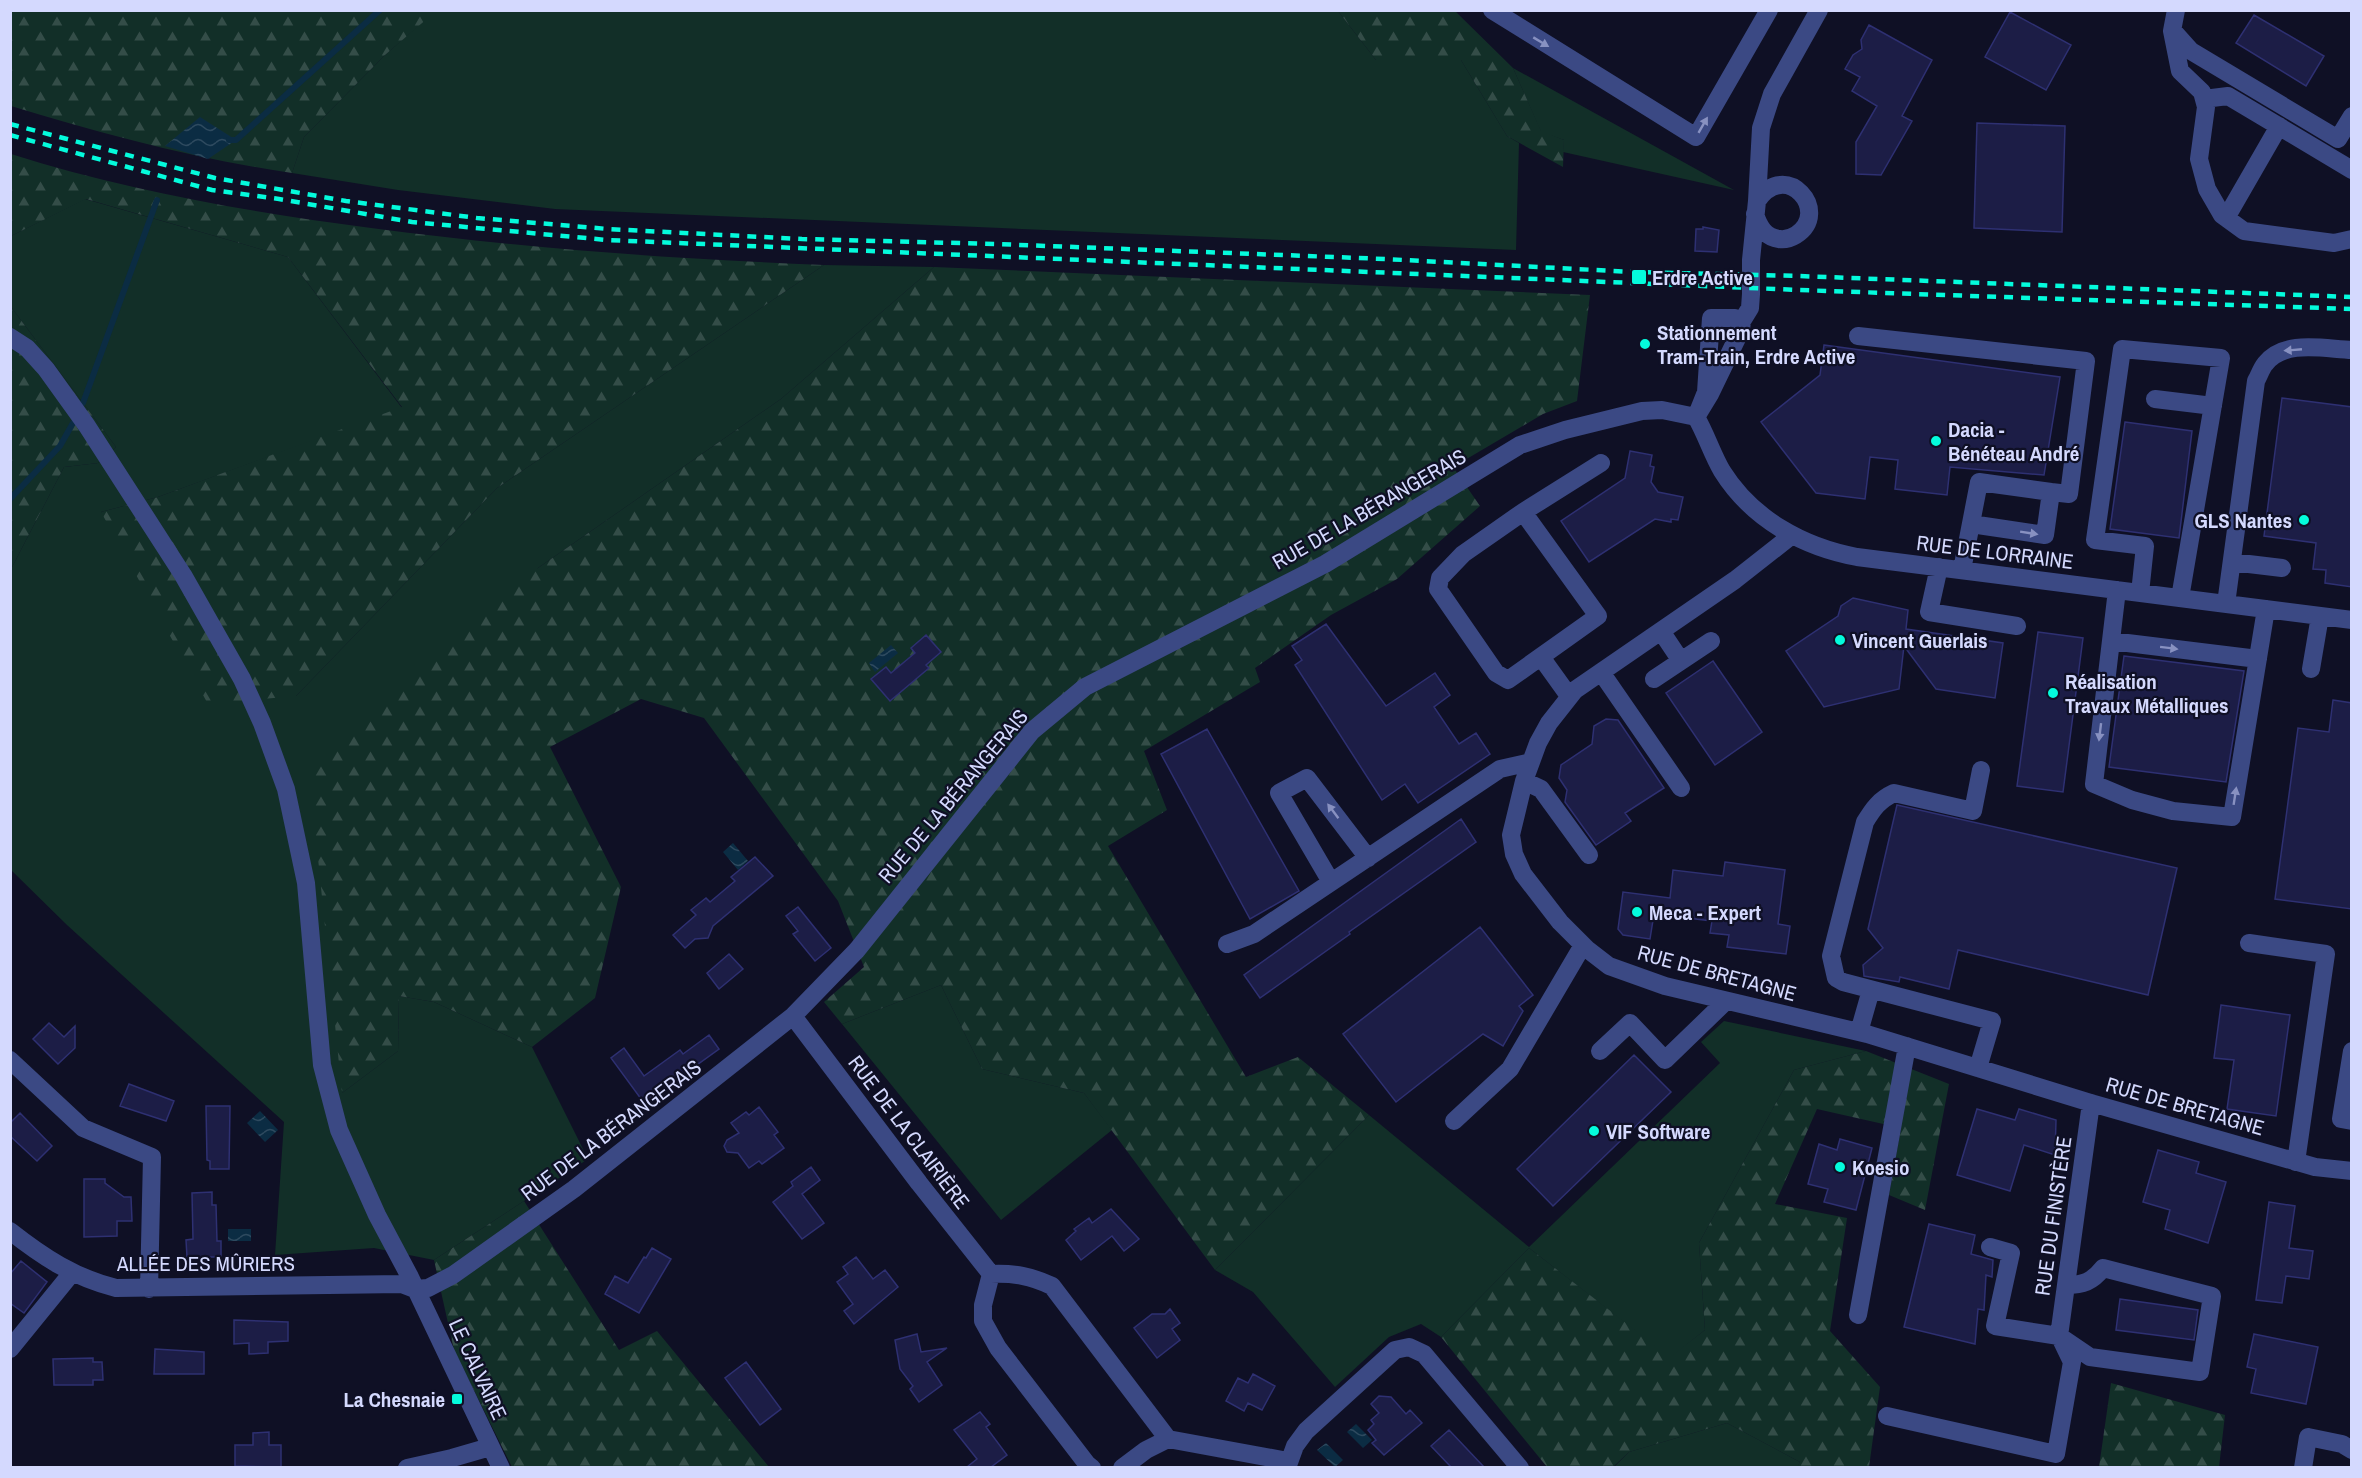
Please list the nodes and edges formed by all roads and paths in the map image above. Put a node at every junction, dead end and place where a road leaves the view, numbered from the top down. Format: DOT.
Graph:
graph roads {
  1 [pos="1492,10"];
  2 [pos="1525,10"];
  3 [pos="1769,10"];
  4 [pos="1819,10"];
  5 [pos="2176,10"];
  6 [pos="1510,23"];
  7 [pos="2172,31"];
  8 [pos="2204,99"];
  9 [pos="2352,116"];
  10 [pos="2279,126"];
  11 [pos="2352,170"];
  12 [pos="2226,218"];
  13 [pos="2352,239"];
  14 [pos="1748,308"];
  15 [pos="1858,336"];
  16 [pos="10,337"];
  17 [pos="2352,350"];
  18 [pos="2155,399"];
  19 [pos="2213,406"];
  20 [pos="1696,417"];
  21 [pos="1601,463"];
  22 [pos="2051,492"];
  23 [pos="1523,512"];
  24 [pos="1971,524"];
  25 [pos="1791,536"];
  26 [pos="2232,562"];
  27 [pos="1939,567"];
  28 [pos="2282,568"];
  29 [pos="1962,570"];
  30 [pos="2117,590"];
  31 [pos="2140,593"];
  32 [pos="2180,598"];
  33 [pos="2226,604"];
  34 [pos="2266,609"];
  35 [pos="2320,616"];
  36 [pos="2352,620"];
  37 [pos="2017,626"];
  38 [pos="1660,631"];
  39 [pos="1711,641"];
  40 [pos="2111,641"];
  41 [pos="1541,657"];
  42 [pos="2258,659"];
  43 [pos="1681,661"];
  44 [pos="2311,669"];
  45 [pos="1600,672"];
  46 [pos="1654,679"];
  47 [pos="1569,696"];
  48 [pos="1531,762"];
  49 [pos="1981,770"];
  50 [pos="1524,781"];
  51 [pos="1681,788"];
  52 [pos="1589,855"];
  53 [pos="1368,858"];
  54 [pos="1331,882"];
  55 [pos="2250,943"];
  56 [pos="1227,944"];
  57 [pos="1583,945"];
  58 [pos="1871,990"];
  59 [pos="1726,1001"];
  60 [pos="793,1016"];
  61 [pos="1859,1032"];
  62 [pos="1907,1046"];
  63 [pos="1600,1051"];
  64 [pos="2352,1051"];
  65 [pos="10,1060"];
  66 [pos="1978,1068"];
  67 [pos="2091,1103"];
  68 [pos="1454,1121"];
  69 [pos="2352,1121"];
  70 [pos="2296,1162"];
  71 [pos="2352,1171"];
  72 [pos="10,1231"];
  73 [pos="1990,1247"];
  74 [pos="71,1274"];
  75 [pos="991,1274"];
  76 [pos="2066,1285"];
  77 [pos="149,1289"];
  78 [pos="415,1289"];
  79 [pos="1858,1315"];
  80 [pos="2059,1336"];
  81 [pos="10,1349"];
  82 [pos="1887,1416"];
  83 [pos="1168,1439"];
  84 [pos="490,1448"];
  85 [pos="2352,1450"];
  86 [pos="1288,1464"];
  87 [pos="407,1467"];
  88 [pos="501,1467"];
  89 [pos="1092,1467"];
  90 [pos="1122,1467"];
  91 [pos="1520,1467"];
  92 [pos="2303,1467"];
  1 -- 6 [label="street"];
  2 -- 6 [label="street"];
  6 -- 3 [label="street, one-way"];
  4 -- 14 [label="street"];
  5 -- 7 [label="street"];
  7 -- 8 [label="street"];
  7 -- 9 [label="street"];
  8 -- 10 [label="street"];
  8 -- 12 [label="street"];
  10 -- 11 [label="street"];
  10 -- 12 [label="street"];
  12 -- 13 [label="street"];
  14 -- 20 [label="street"];
  14 -- 20 [label="street"];
  15 -- 22 [label="street"];
  16 -- 78 [label="street, LE CALVAIRE"];
  17 -- 26 [label="street, one-way"];
  18 -- 19 [label="street"];
  19 -- 31 [label="street"];
  19 -- 32 [label="street"];
  20 -- 25 [label="street, RUE DE LORRAINE"];
  20 -- 60 [label="street, RUE DE LA BÉRANGERAIS"];
  21 -- 23 [label="street"];
  22 -- 24 [label="street"];
  24 -- 22 [label="street, one-way"];
  23 -- 41 [label="street"];
  23 -- 41 [label="street"];
  24 -- 29 [label="street"];
  25 -- 27 [label="street, RUE DE LORRAINE"];
  25 -- 38 [label="street, RUE DE BRETAGNE"];
  26 -- 28 [label="street"];
  26 -- 33 [label="street"];
  27 -- 29 [label="street, RUE DE LORRAINE"];
  27 -- 37 [label="street"];
  29 -- 30 [label="street, RUE DE LORRAINE"];
  30 -- 31 [label="street, RUE DE LORRAINE"];
  30 -- 40 [label="street"];
  31 -- 32 [label="street, RUE DE LORRAINE"];
  32 -- 33 [label="street, RUE DE LORRAINE"];
  33 -- 34 [label="street, RUE DE LORRAINE"];
  34 -- 35 [label="street, RUE DE LORRAINE"];
  34 -- 42 [label="street"];
  35 -- 36 [label="street, RUE DE LORRAINE"];
  35 -- 44 [label="street"];
  38 -- 43 [label="street"];
  38 -- 45 [label="street, RUE DE BRETAGNE"];
  39 -- 43 [label="street"];
  40 -- 42 [label="street, one-way"];
  40 -- 42 [label="street, one-way"];
  41 -- 47 [label="street"];
  43 -- 46 [label="street"];
  45 -- 47 [label="street, RUE DE BRETAGNE"];
  45 -- 51 [label="street"];
  47 -- 48 [label="street, RUE DE BRETAGNE"];
  48 -- 50 [label="street, RUE DE BRETAGNE"];
  48 -- 53 [label="street"];
  49 -- 58 [label="street"];
  50 -- 52 [label="street"];
  50 -- 57 [label="street, RUE DE BRETAGNE"];
  53 -- 54 [label="street"];
  53 -- 54 [label="street, one-way"];
  54 -- 56 [label="street"];
  55 -- 70 [label="street"];
  57 -- 59 [label="street, RUE DE BRETAGNE"];
  57 -- 68 [label="street"];
  58 -- 61 [label="street"];
  58 -- 66 [label="street"];
  59 -- 61 [label="street, RUE DE BRETAGNE"];
  59 -- 63 [label="street"];
  60 -- 75 [label="street, RUE DE LA CLAIRIÈRE"];
  60 -- 78 [label="street, RUE DE LA BÉRANGERAIS"];
  61 -- 62 [label="street, RUE DE BRETAGNE"];
  62 -- 66 [label="street, RUE DE BRETAGNE"];
  62 -- 79 [label="street"];
  64 -- 69 [label="street"];
  65 -- 77 [label="street"];
  66 -- 67 [label="street, RUE DE BRETAGNE"];
  67 -- 70 [label="street, RUE DE BRETAGNE"];
  67 -- 76 [label="street, RUE DU FINISTÈRE"];
  70 -- 71 [label="street, RUE DE BRETAGNE"];
  72 -- 74 [label="street, ALLÉE DES MÛRIERS"];
  73 -- 80 [label="street"];
  74 -- 77 [label="street, ALLÉE DES MÛRIERS"];
  74 -- 81 [label="street"];
  75 -- 83 [label="street"];
  75 -- 89 [label="street"];
  76 -- 80 [label="street, RUE DU FINISTÈRE"];
  76 -- 80 [label="street"];
  77 -- 78 [label="street, ALLÉE DES MÛRIERS"];
  78 -- 84 [label="street, LE CALVAIRE"];
  80 -- 82 [label="street"];
  83 -- 86 [label="street"];
  83 -- 90 [label="street"];
  84 -- 87 [label="street"];
  84 -- 88 [label="street, LE CALVAIRE"];
  85 -- 92 [label="street"];
  86 -- 91 [label="street"];
}
